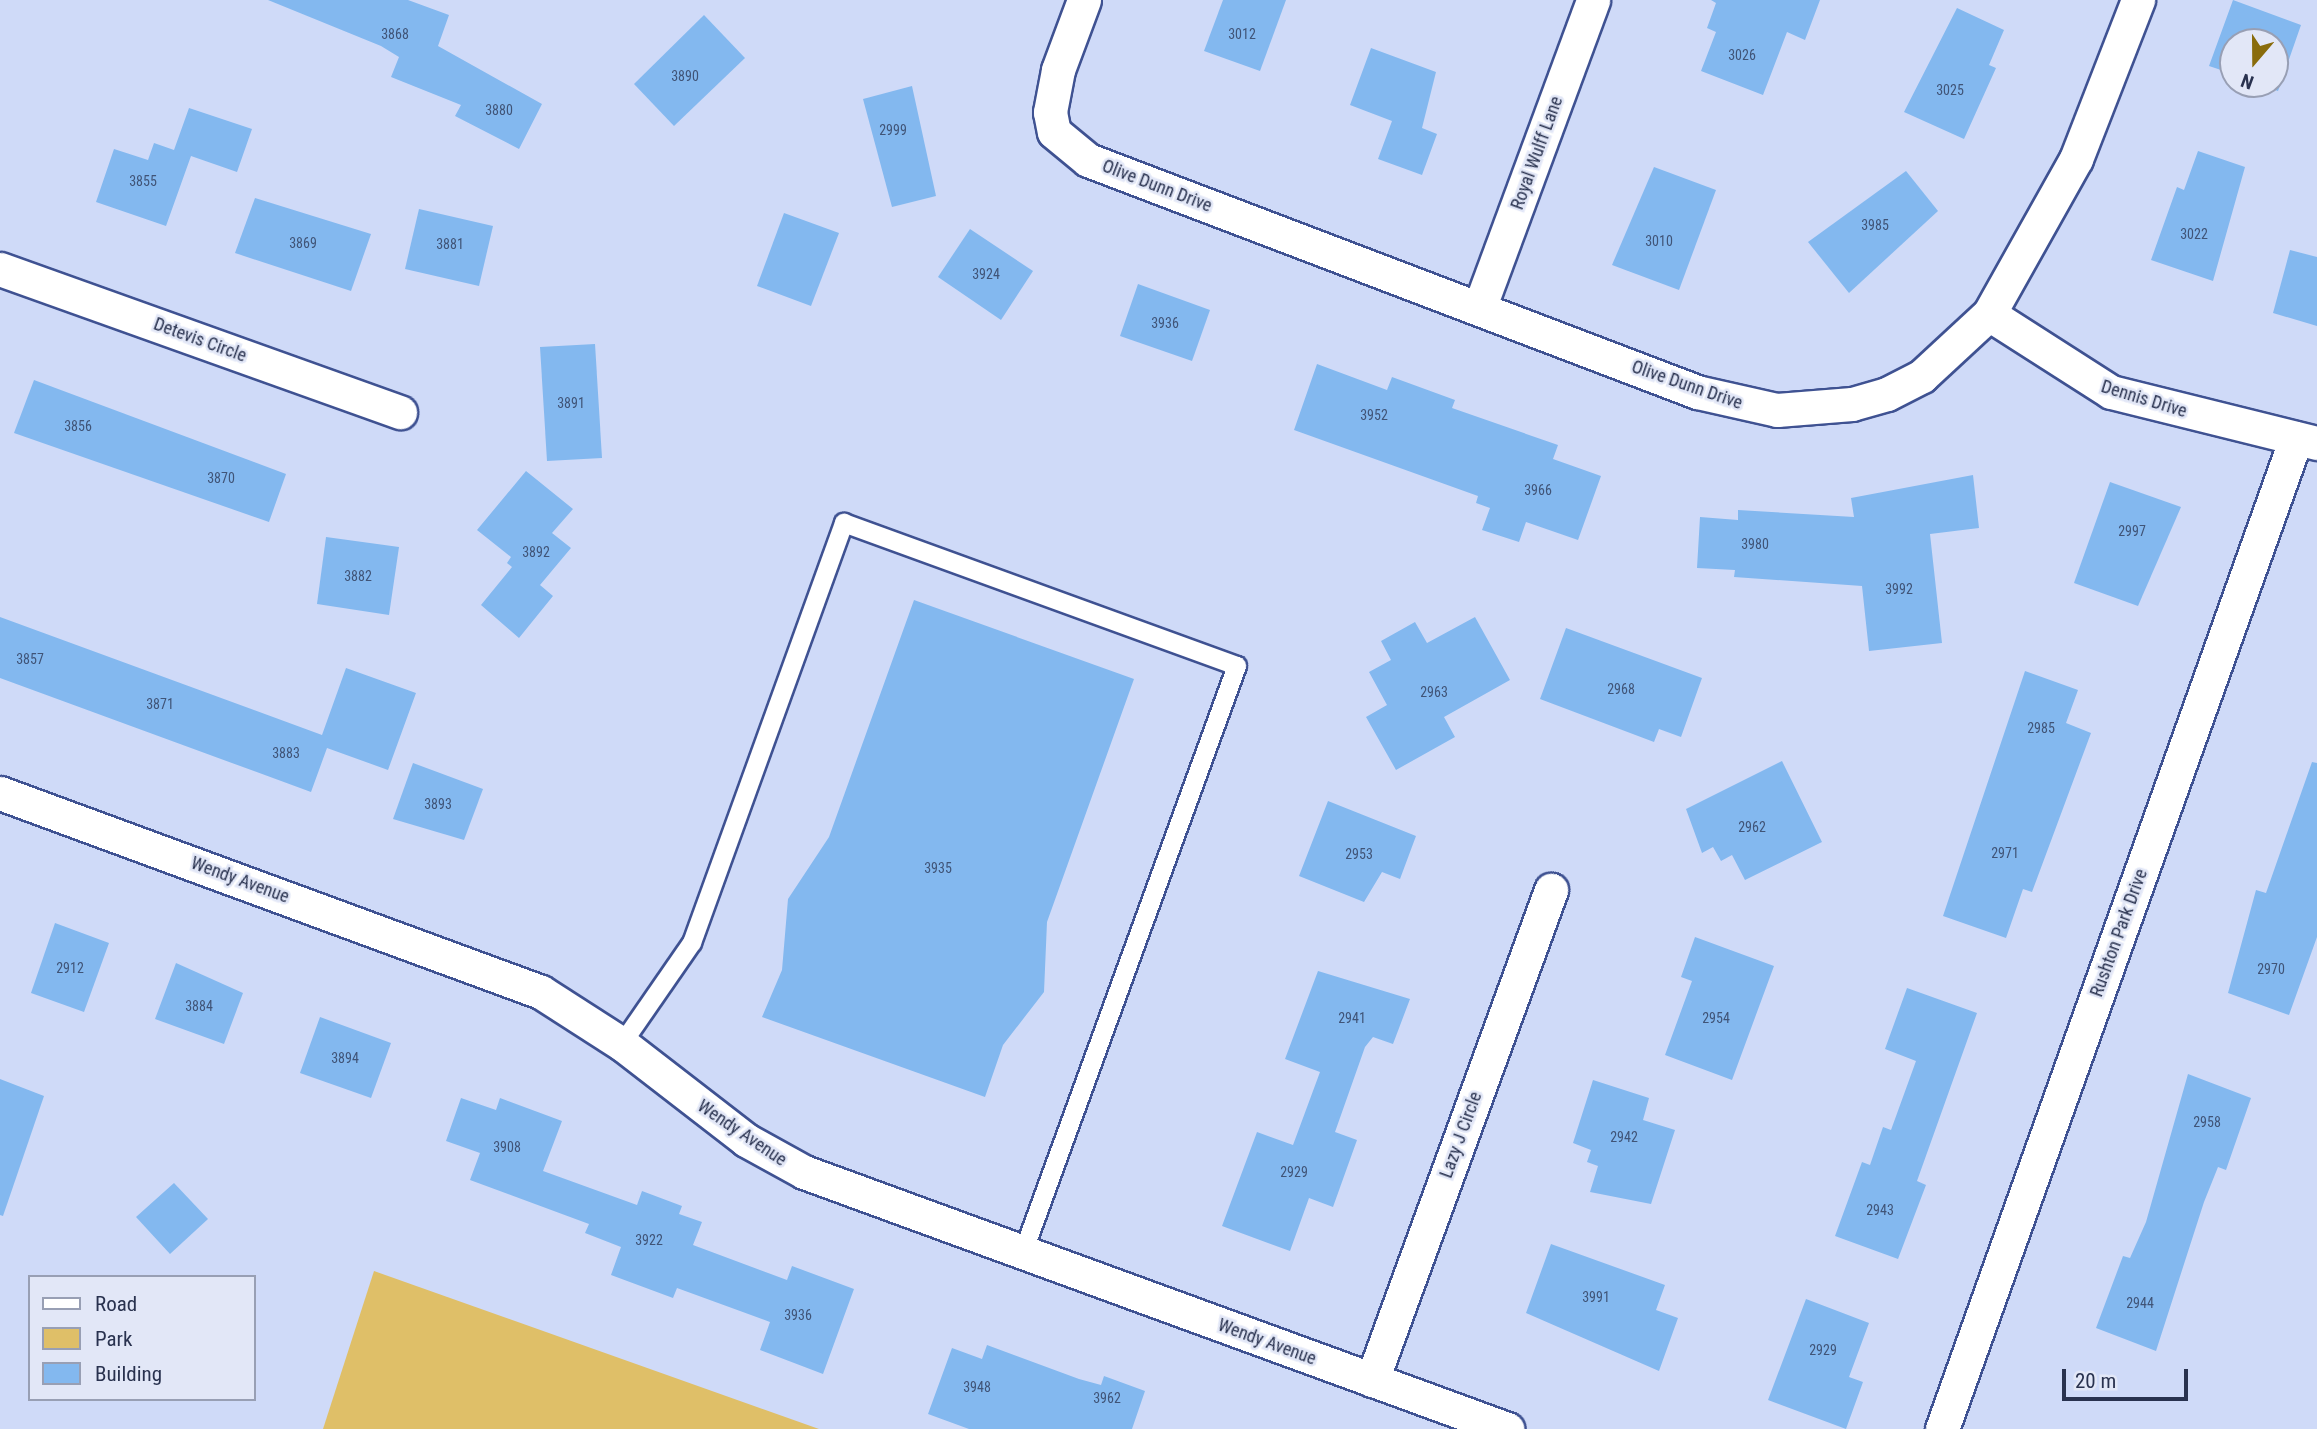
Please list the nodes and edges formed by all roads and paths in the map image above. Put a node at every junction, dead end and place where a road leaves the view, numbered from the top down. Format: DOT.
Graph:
graph roads {
  1 [pos="1084,0"];
  2 [pos="1593,0"];
  3 [pos="2138,0"];
  4 [pos="0,269"];
  5 [pos="1480,306"];
  6 [pos="1989,314"];
  7 [pos="400,412"];
  8 [pos="2306,440"];
  9 [pos="0,793"];
  10 [pos="1551,890"];
  11 [pos="622,1044"];
  12 [pos="1023,1253"];
  13 [pos="1372,1380"];
  14 [pos="1507,1429"];
  15 [pos="1942,1429"];
  1 -- 5 [label="street, Olive Dunn Drive"];
  2 -- 5 [label="street, Royal Wulff Lane"];
  3 -- 6 [label="street, Olive Dunn Drive"];
  4 -- 7 [label="street, Detevis Circle"];
  5 -- 6 [label="street, Olive Dunn Drive"];
  6 -- 8 [label="street, Dennis Drive"];
  8 -- 15 [label="street, Rushton Park Drive"];
  9 -- 11 [label="street, Wendy Avenue"];
  10 -- 13 [label="street, Lazy J Circle"];
  11 -- 12 [label="street, Wendy Avenue"];
  11 -- 12 [label="lane"];
  12 -- 13 [label="street, Wendy Avenue"];
  13 -- 14 [label="street, Wendy Avenue"];
}
